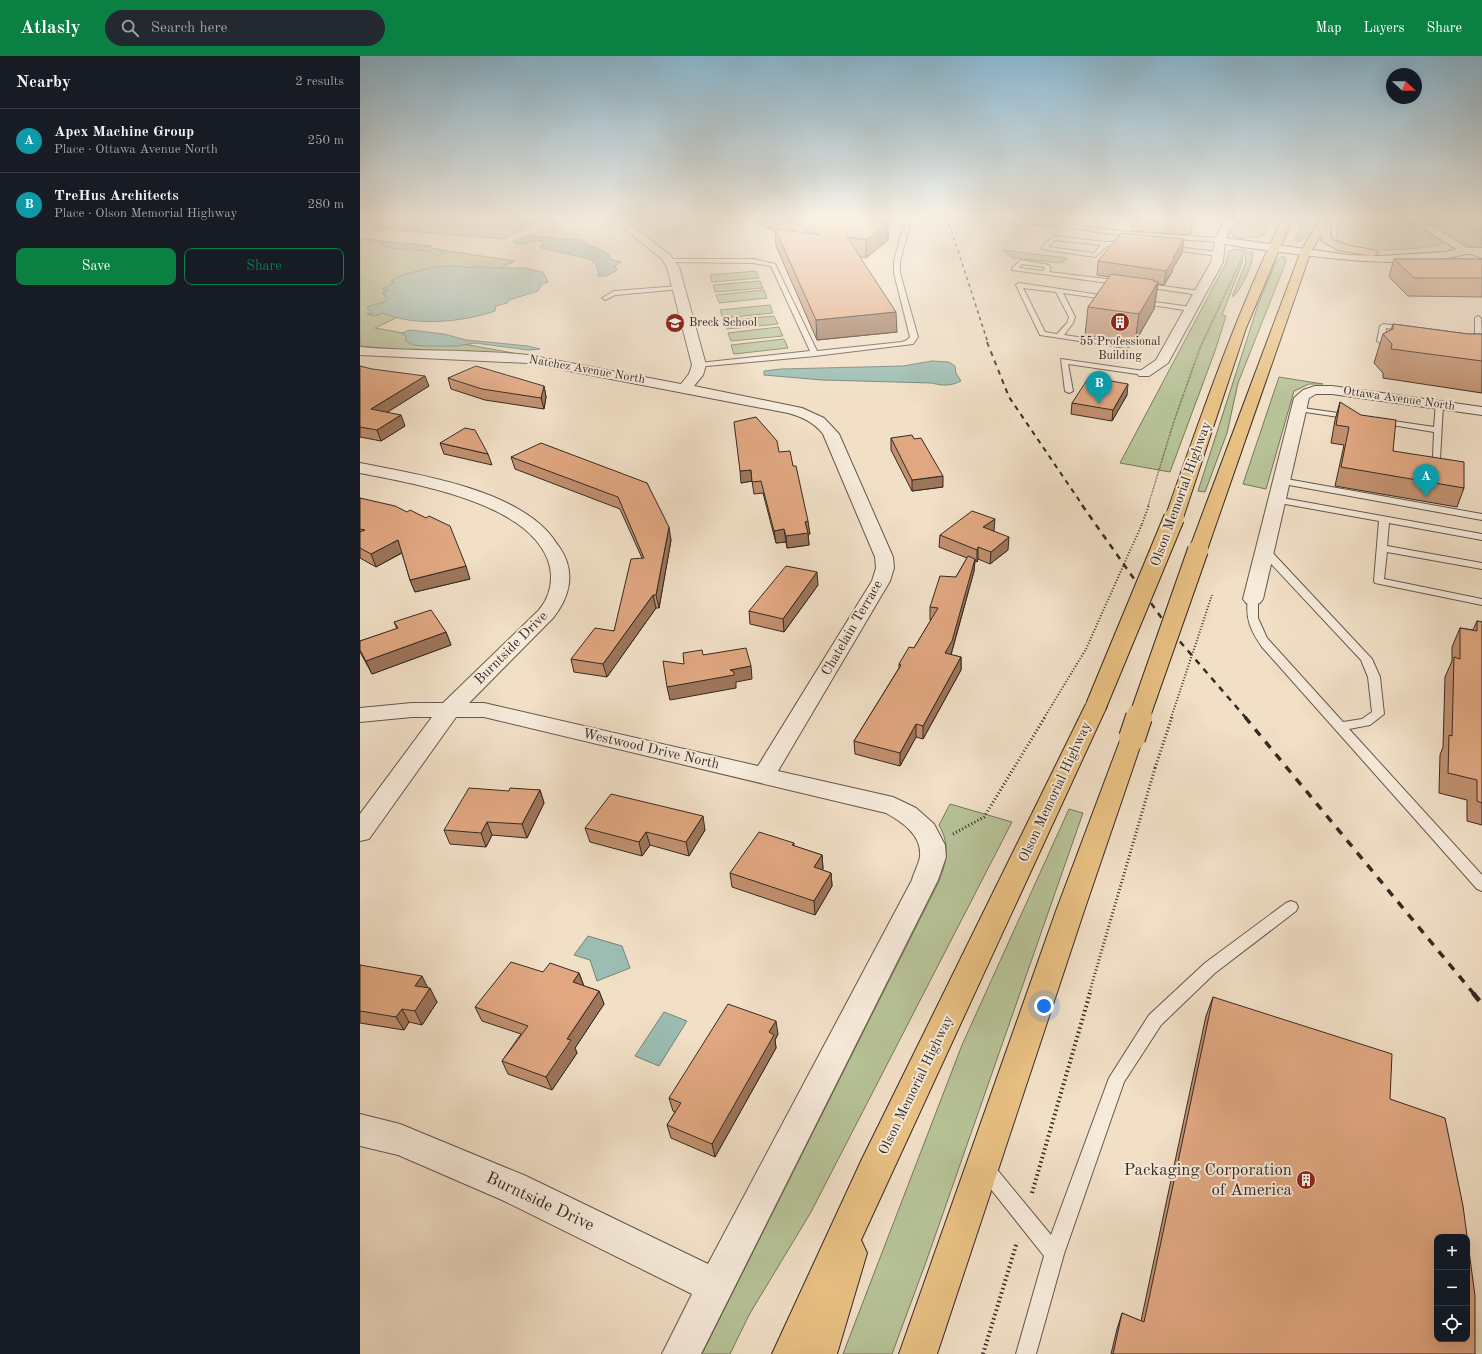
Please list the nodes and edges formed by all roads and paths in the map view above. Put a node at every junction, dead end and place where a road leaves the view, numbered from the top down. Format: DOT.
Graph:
graph roads {
  1 [pos="676,278"];
  2 [pos="779,278"];
  3 [pos="898,278"];
  4 [pos="1080,278"];
  5 [pos="1208,278"];
  6 [pos="1233,278"];
  7 [pos="1260,278"];
  8 [pos="1302,278"];
  9 [pos="679,288"];
  10 [pos="1059,291"];
  11 [pos="1199,293"];
  12 [pos="605,298"];
  13 [pos="1121,299"];
  14 [pos="1129,300"];
  15 [pos="1191,309"];
  16 [pos="1478,318"];
  17 [pos="1413,330"];
  18 [pos="1060,336"];
  19 [pos="1476,341"];
  20 [pos="1403,344"];
  21 [pos="1126,346"];
  22 [pos="360,351"];
  23 [pos="814,354"];
  24 [pos="699,365"];
  25 [pos="1144,373"];
  26 [pos="685,388"];
  27 [pos="1069,391"];
  28 [pos="1439,405"];
  29 [pos="1299,408"];
  30 [pos="1482,411"];
  31 [pos="810,415"];
  32 [pos="1438,430"];
  33 [pos="1438,457"];
  34 [pos="360,468"];
  35 [pos="1281,481"];
  36 [pos="1277,500"];
  37 [pos="1482,517"];
  38 [pos="1384,519"];
  39 [pos="1482,537"];
  40 [pos="1382,548"];
  41 [pos="1265,551"];
  42 [pos="1482,566"];
  43 [pos="1212,595"];
  44 [pos="1253,600"];
  45 [pos="1482,602"];
  46 [pos="450,709"];
  47 [pos="360,715"];
  48 [pos="1340,727"];
  49 [pos="764,775"];
  50 [pos="360,832"];
  51 [pos="930,838"];
  52 [pos="1482,885"];
  53 [pos="1291,907"];
  54 [pos="360,1130"];
  55 [pos="983,1166"];
  56 [pos="874,1171"];
  57 [pos="1025,1217"];
  58 [pos="1054,1254"];
  59 [pos="715,1286"];
  60 [pos="681,1354"];
  61 [pos="790,1354"];
  62 [pos="818,1354"];
  63 [pos="918,1354"];
  64 [pos="983,1354"];
  65 [pos="1026,1354"];
  1 -- 9 [label="street"];
  2 -- 23 [label="lane"];
  3 -- 23 [label="lane"];
  4 -- 11 [label="lane"];
  5 -- 11 [label="street"];
  6 -- 51 [label="path, bridge"];
  7 -- 56 [label="main road, Olson Memorial Highway, bridge"];
  8 -- 55 [label="main road, bridge"];
  9 -- 12 [label="lane"];
  9 -- 24 [label="street"];
  10 -- 13 [label="lane"];
  10 -- 18 [label="lane"];
  10 -- 18 [label="lane"];
  11 -- 15 [label="street"];
  14 -- 15 [label="lane"];
  15 -- 25 [label="street"];
  16 -- 19 [label="lane"];
  17 -- 20 [label="lane"];
  18 -- 21 [label="lane"];
  22 -- 26 [label="street, Natchez Avenue North"];
  23 -- 24 [label="lane"];
  24 -- 26 [label="street"];
  25 -- 27 [label="lane"];
  26 -- 31 [label="street, Natchez Avenue North"];
  28 -- 29 [label="street, Ottawa Avenue North"];
  28 -- 30 [label="street, Ottawa Avenue North"];
  28 -- 32 [label="lane"];
  29 -- 32 [label="lane"];
  29 -- 35 [label="street"];
  31 -- 49 [label="street, Chatelain Terrace"];
  32 -- 33 [label="lane"];
  34 -- 46 [label="street, Burntside Drive"];
  35 -- 36 [label="street"];
  35 -- 37 [label="lane"];
  36 -- 38 [label="lane"];
  36 -- 41 [label="street"];
  38 -- 39 [label="lane"];
  38 -- 40 [label="lane"];
  40 -- 42 [label="lane"];
  40 -- 45 [label="lane"];
  41 -- 44 [label="street"];
  41 -- 48 [label="lane"];
  43 -- 57 [label="path, bridge"];
  44 -- 48 [label="lane"];
  46 -- 47 [label="street, Westwood Drive North"];
  46 -- 49 [label="street, Westwood Drive North"];
  46 -- 50 [label="street, Burntside Drive"];
  48 -- 52 [label="lane"];
  49 -- 51 [label="street, Westwood Drive North"];
  51 -- 59 [label="street"];
  53 -- 58 [label="lane"];
  54 -- 59 [label="street, Burntside Drive"];
  55 -- 57 [label="lane"];
  55 -- 63 [label="main road"];
  56 -- 61 [label="main road, Olson Memorial Highway"];
  56 -- 62 [label="main road"];
  57 -- 58 [label="lane"];
  57 -- 64 [label="path"];
  58 -- 65 [label="lane"];
  59 -- 60 [label="street"];
}
